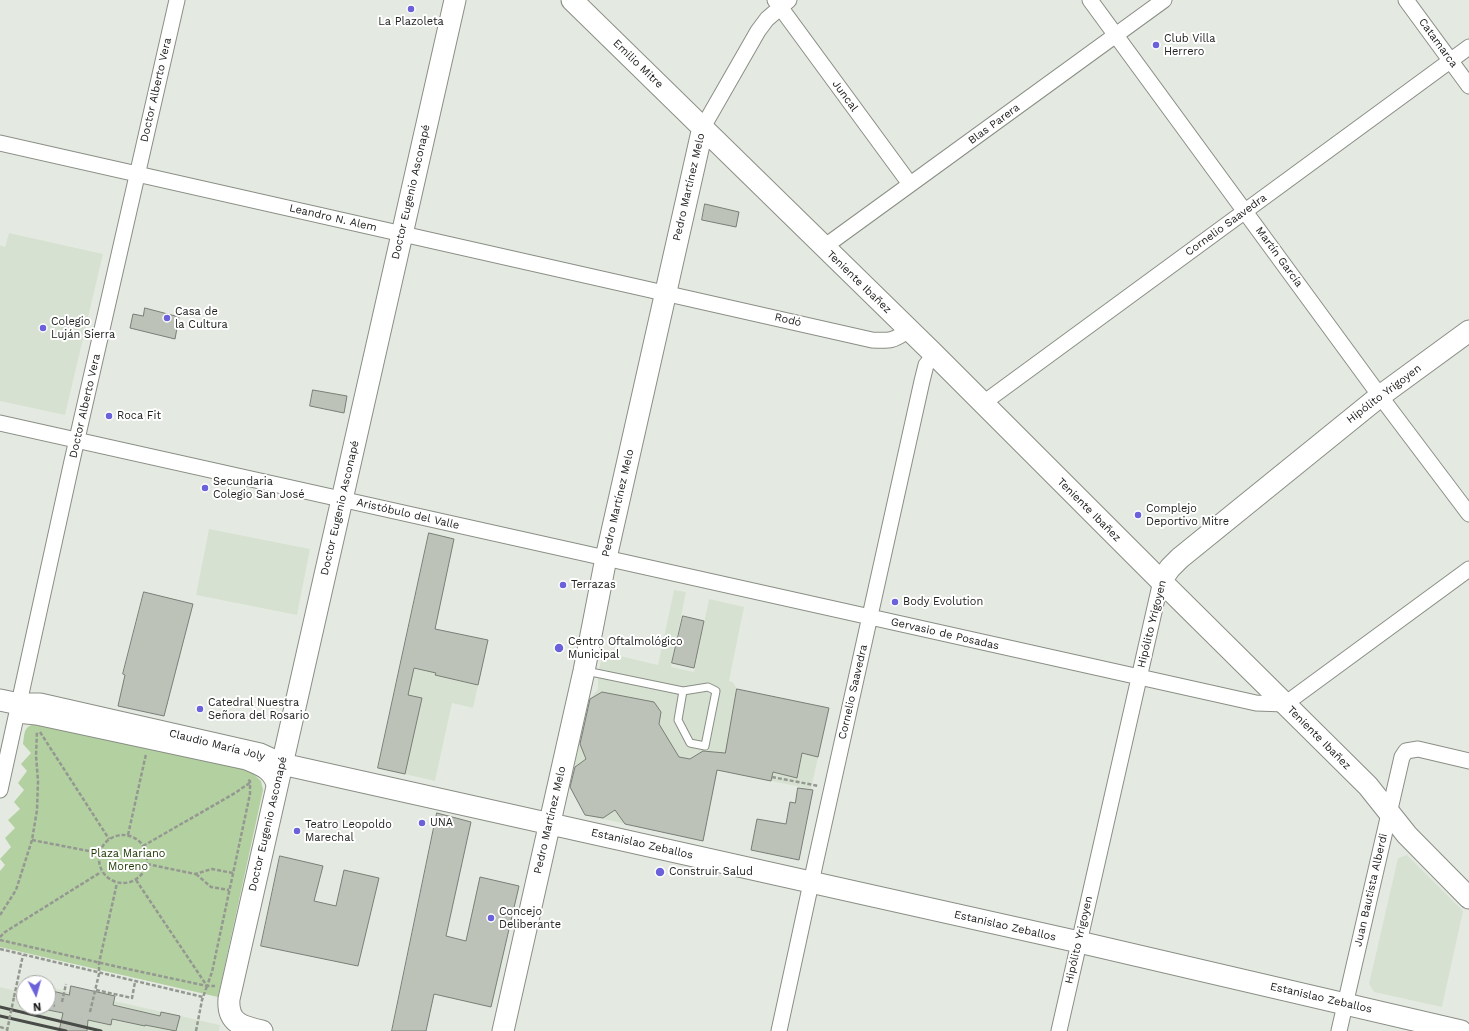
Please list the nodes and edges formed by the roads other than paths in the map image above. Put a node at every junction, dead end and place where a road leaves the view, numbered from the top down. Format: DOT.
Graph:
graph roads {
  1 [pos="177,0"];
  2 [pos="455,0"];
  3 [pos="572,0"];
  4 [pos="1090,0"];
  5 [pos="1164,0"];
  6 [pos="1406,0"];
  7 [pos="781,2"];
  8 [pos="1116,36"];
  9 [pos="1469,47"];
  10 [pos="1451,61"];
  11 [pos="1469,86"];
  12 [pos="703,127"];
  13 [pos="0,143"];
  14 [pos="137,174"];
  15 [pos="910,184"];
  16 [pos="1246,211"];
  17 [pos="402,233"];
  18 [pos="824,247"];
  19 [pos="665,293"];
  20 [pos="909,330"];
  21 [pos="1469,331"];
  22 [pos="934,355"];
  23 [pos="1380,396"];
  24 [pos="982,404"];
  25 [pos="0,423"];
  26 [pos="77,440"];
  27 [pos="342,499"];
  28 [pos="1469,514"];
  29 [pos="606,558"];
  30 [pos="1469,569"];
  31 [pos="1161,582"];
  32 [pos="870,617"];
  33 [pos="584,671"];
  34 [pos="1139,677"];
  35 [pos="683,691"];
  36 [pos="1286,704"];
  37 [pos="12,706"];
  38 [pos="1469,761"];
  39 [pos="282,764"];
  40 [pos="0,790"];
  41 [pos="276,790"];
  42 [pos="1389,812"];
  43 [pos="549,823"];
  44 [pos="811,882"];
  45 [pos="1469,898"];
  46 [pos="1079,942"];
  47 [pos="1346,1004"];
  48 [pos="262,1031"];
  49 [pos="503,1031"];
  50 [pos="779,1031"];
  51 [pos="1059,1031"];
  52 [pos="1340,1031"];
  53 [pos="1461,1031"];
  1 -- 14 [label="street, Doctor Alberto Vera"];
  2 -- 17 [label="street, Doctor Eugenio Asconapé"];
  3 -- 12 [label="street, Emilio Mitre"];
  4 -- 8 [label="street, Martín García"];
  5 -- 8 [label="street, Blas Parera"];
  6 -- 10 [label="street, Catamarca"];
  7 -- 12 [label="street, Pedro Martínez Melo"];
  7 -- 15 [label="street, Juncal"];
  8 -- 15 [label="street, Blas Parera"];
  8 -- 16 [label="street, Martín García"];
  9 -- 10 [label="street, Cornelio Saavedra"];
  10 -- 11 [label="street, Catamarca"];
  10 -- 16 [label="street, Cornelio Saavedra"];
  12 -- 18 [label="street, Teniente Ibañez"];
  12 -- 19 [label="street, Pedro Martínez Melo"];
  13 -- 14 [label="street, Leandro N. Alem"];
  14 -- 17 [label="street, Leandro N. Alem"];
  14 -- 26 [label="street, Doctor Alberto Vera"];
  15 -- 18 [label="street, Blas Parera"];
  16 -- 23 [label="street, Martín García"];
  16 -- 24 [label="street, Cornelio Saavedra"];
  17 -- 19 [label="street, Leandro N. Alem"];
  17 -- 27 [label="street, Doctor Eugenio Asconapé"];
  18 -- 20 [label="street, Teniente Ibañez"];
  19 -- 20 [label="street, Rodó"];
  19 -- 29 [label="street, Pedro Martínez Melo"];
  20 -- 22 [label="street, Teniente Ibañez"];
  21 -- 23 [label="street, Hipólito Yrigoyen"];
  22 -- 24 [label="street, Teniente Ibañez"];
  22 -- 32 [label="street, Cornelio Saavedra"];
  23 -- 28 [label="street, Martín García"];
  23 -- 31 [label="street, Hipólito Yrigoyen"];
  24 -- 31 [label="street, Teniente Ibañez"];
  25 -- 26 [label="street, Aristóbulo del Valle"];
  26 -- 27 [label="street, Aristóbulo del Valle"];
  26 -- 37 [label="street, Doctor Alberto Vera"];
  27 -- 29 [label="street, Aristóbulo del Valle"];
  27 -- 39 [label="street, Doctor Eugenio Asconapé"];
  29 -- 32 [label="street, Gervasio de Posadas"];
  29 -- 33 [label="street, Pedro Martínez Melo"];
  30 -- 36 [label="street"];
  31 -- 34 [label="street, Hipólito Yrigoyen"];
  31 -- 36 [label="street, Teniente Ibañez"];
  32 -- 34 [label="street, Gervasio de Posadas"];
  32 -- 44 [label="street, Cornelio Saavedra"];
  33 -- 35 [label="lane"];
  33 -- 43 [label="street, Pedro Martínez Melo"];
  34 -- 36 [label="street, Gervasio de Posadas"];
  34 -- 46 [label="street, Hipólito Yrigoyen"];
  35 -- 35 [label="lane"];
  36 -- 42 [label="street, Teniente Ibañez"];
  37 -- 39 [label="street, Claudio María Joly"];
  37 -- 40 [label="street, Doctor Alberto Vera"];
  37 -- 41 [label="street, Claudio María Joly"];
  38 -- 42 [label="street, Juan Bautista Alberdi"];
  39 -- 41 [label="street, Doctor Eugenio Asconapé"];
  39 -- 43 [label="street, Claudio María Joly"];
  41 -- 48 [label="street, Doctor Eugenio Asconapé"];
  42 -- 45 [label="street, Teniente Ibañez"];
  42 -- 47 [label="street, Juan Bautista Alberdi"];
  43 -- 44 [label="street, Estanislao Zeballos"];
  43 -- 49 [label="street, Pedro Martínez Melo"];
  44 -- 46 [label="street, Estanislao Zeballos"];
  44 -- 50 [label="street, Cornelio Saavedra"];
  46 -- 47 [label="street, Estanislao Zeballos"];
  46 -- 51 [label="street, Hipólito Yrigoyen"];
  47 -- 52 [label="street, Juan Bautista Alberdi"];
  47 -- 53 [label="street, Estanislao Zeballos"];
}
